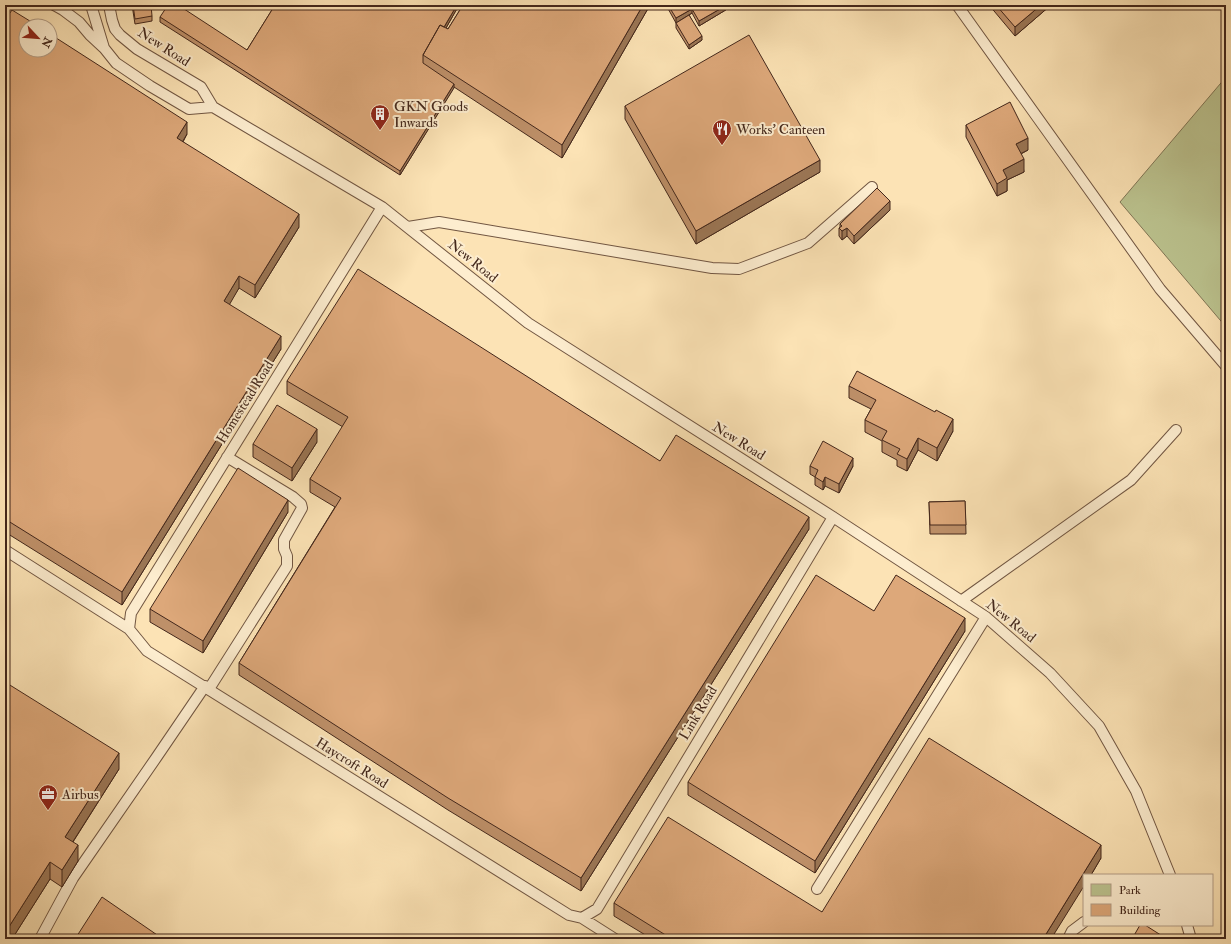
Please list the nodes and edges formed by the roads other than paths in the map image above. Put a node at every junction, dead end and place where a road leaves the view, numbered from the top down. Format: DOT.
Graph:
graph roads {
  1 [pos="54,5"];
  2 [pos="91,5"];
  3 [pos="109,5"];
  4 [pos="957,5"];
  5 [pos="104,48"];
  6 [pos="213,107"];
  7 [pos="872,187"];
  8 [pos="382,207"];
  9 [pos="408,227"];
  10 [pos="1226,366"];
  11 [pos="1176,430"];
  12 [pos="227,457"];
  13 [pos="833,517"];
  14 [pos="5,550"];
  15 [pos="961,601"];
  16 [pos="986,617"];
  17 [pos="129,629"];
  18 [pos="207,688"];
  19 [pos="1170,874"];
  20 [pos="816,889"];
  21 [pos="582,918"];
  22 [pos="1083,923"];
  23 [pos="1187,926"];
  24 [pos="40,939"];
  25 [pos="615,939"];
  26 [pos="1068,939"];
  27 [pos="1191,939"];
  1 -- 5 [label="lane"];
  2 -- 5 [label="lane"];
  3 -- 6 [label="lane, New Road"];
  4 -- 10 [label="lane"];
  5 -- 6 [label="lane"];
  6 -- 8 [label="lane, New Road"];
  7 -- 9 [label="lane"];
  8 -- 9 [label="lane, New Road"];
  8 -- 12 [label="lane, Homestead Road"];
  9 -- 13 [label="lane, New Road"];
  11 -- 15 [label="lane"];
  12 -- 17 [label="lane, Homestead Road"];
  12 -- 18 [label="lane"];
  13 -- 15 [label="lane, New Road"];
  13 -- 21 [label="lane, Link Road"];
  14 -- 17 [label="lane, Haycroft Road"];
  15 -- 16 [label="lane, New Road"];
  16 -- 19 [label="lane, New Road"];
  16 -- 20 [label="lane"];
  17 -- 18 [label="lane, Haycroft Road"];
  18 -- 21 [label="lane, Haycroft Road"];
  18 -- 24 [label="lane"];
  21 -- 25 [label="lane, Haycroft Road"];
  22 -- 26 [label="lane"];
  23 -- 27 [label="lane"];
}
